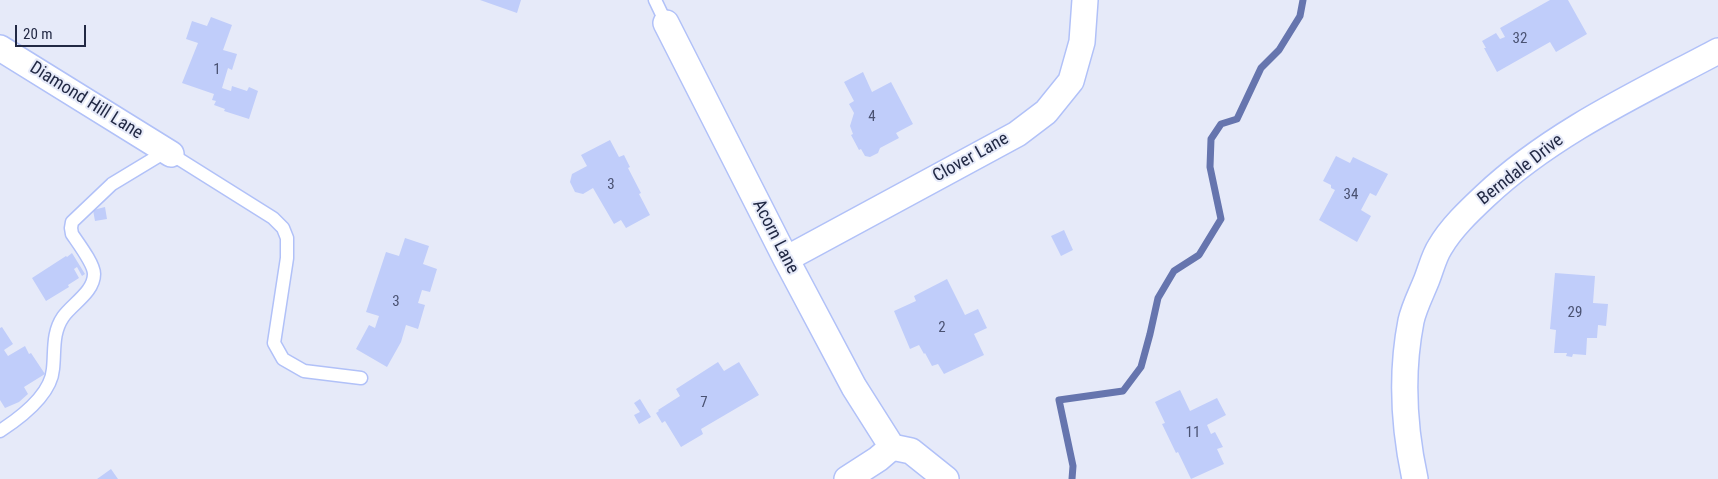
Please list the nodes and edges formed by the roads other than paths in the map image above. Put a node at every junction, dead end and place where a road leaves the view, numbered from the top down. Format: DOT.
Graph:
graph roads {
  1 [pos="656,0"];
  2 [pos="1085,0"];
  3 [pos="666,23"];
  4 [pos="0,48"];
  5 [pos="1718,50"];
  6 [pos="171,154"];
  7 [pos="786,259"];
  8 [pos="361,378"];
  9 [pos="0,431"];
  10 [pos="892,447"];
  11 [pos="847,479"];
  12 [pos="946,479"];
  13 [pos="1415,479"];
  1 -- 3 [label="lane"];
  2 -- 7 [label="street, Clover Lane"];
  3 -- 7 [label="street, Acorn Lane"];
  4 -- 6 [label="street, Diamond Hill Lane"];
  5 -- 13 [label="street, Berndale Drive"];
  6 -- 8 [label="lane"];
  6 -- 9 [label="lane"];
  7 -- 10 [label="street, Acorn Lane"];
  10 -- 11 [label="street"];
  10 -- 12 [label="street"];
}
